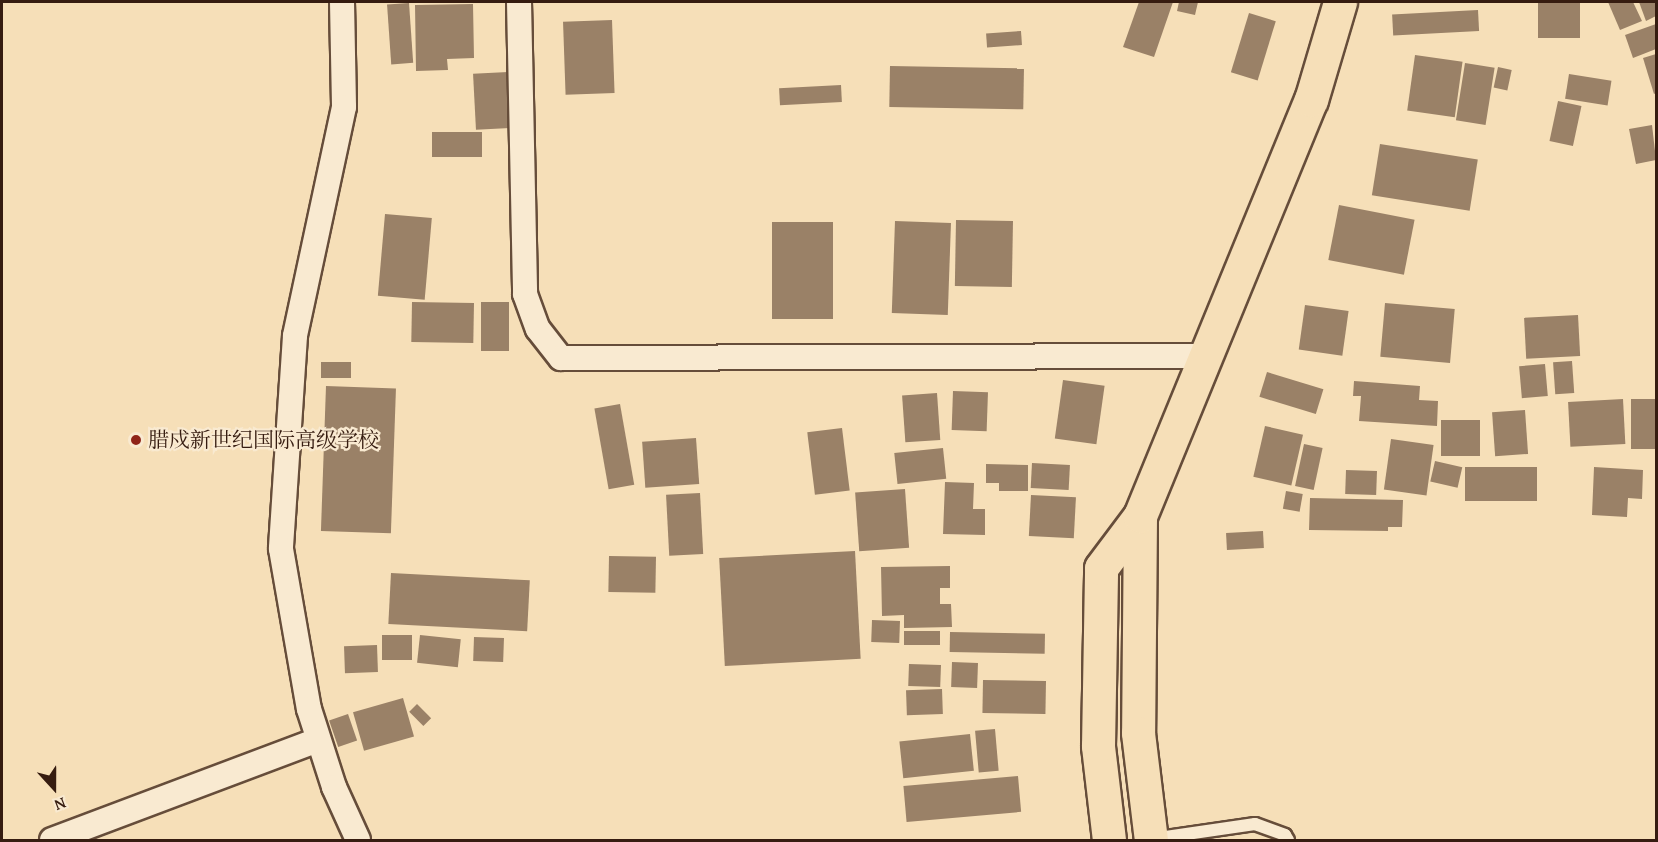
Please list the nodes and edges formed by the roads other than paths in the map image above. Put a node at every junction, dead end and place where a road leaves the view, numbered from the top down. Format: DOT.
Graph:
graph roads {
  1 [pos="342,2"];
  2 [pos="519,2"];
  3 [pos="1340,2"];
  4 [pos="1206,356"];
  5 [pos="1140,516"];
  6 [pos="318,740"];
  7 [pos="52,840"];
  8 [pos="358,840"];
  9 [pos="1109,840"];
  10 [pos="1148,840"];
  11 [pos="1288,840"];
  1 -- 6 [label="street"];
  2 -- 4 [label="street"];
  3 -- 4 [label="main road"];
  4 -- 5 [label="main road"];
  5 -- 9 [label="main road"];
  5 -- 10 [label="main road"];
  6 -- 7 [label="street"];
  6 -- 8 [label="street"];
  10 -- 11 [label="lane"];
}
